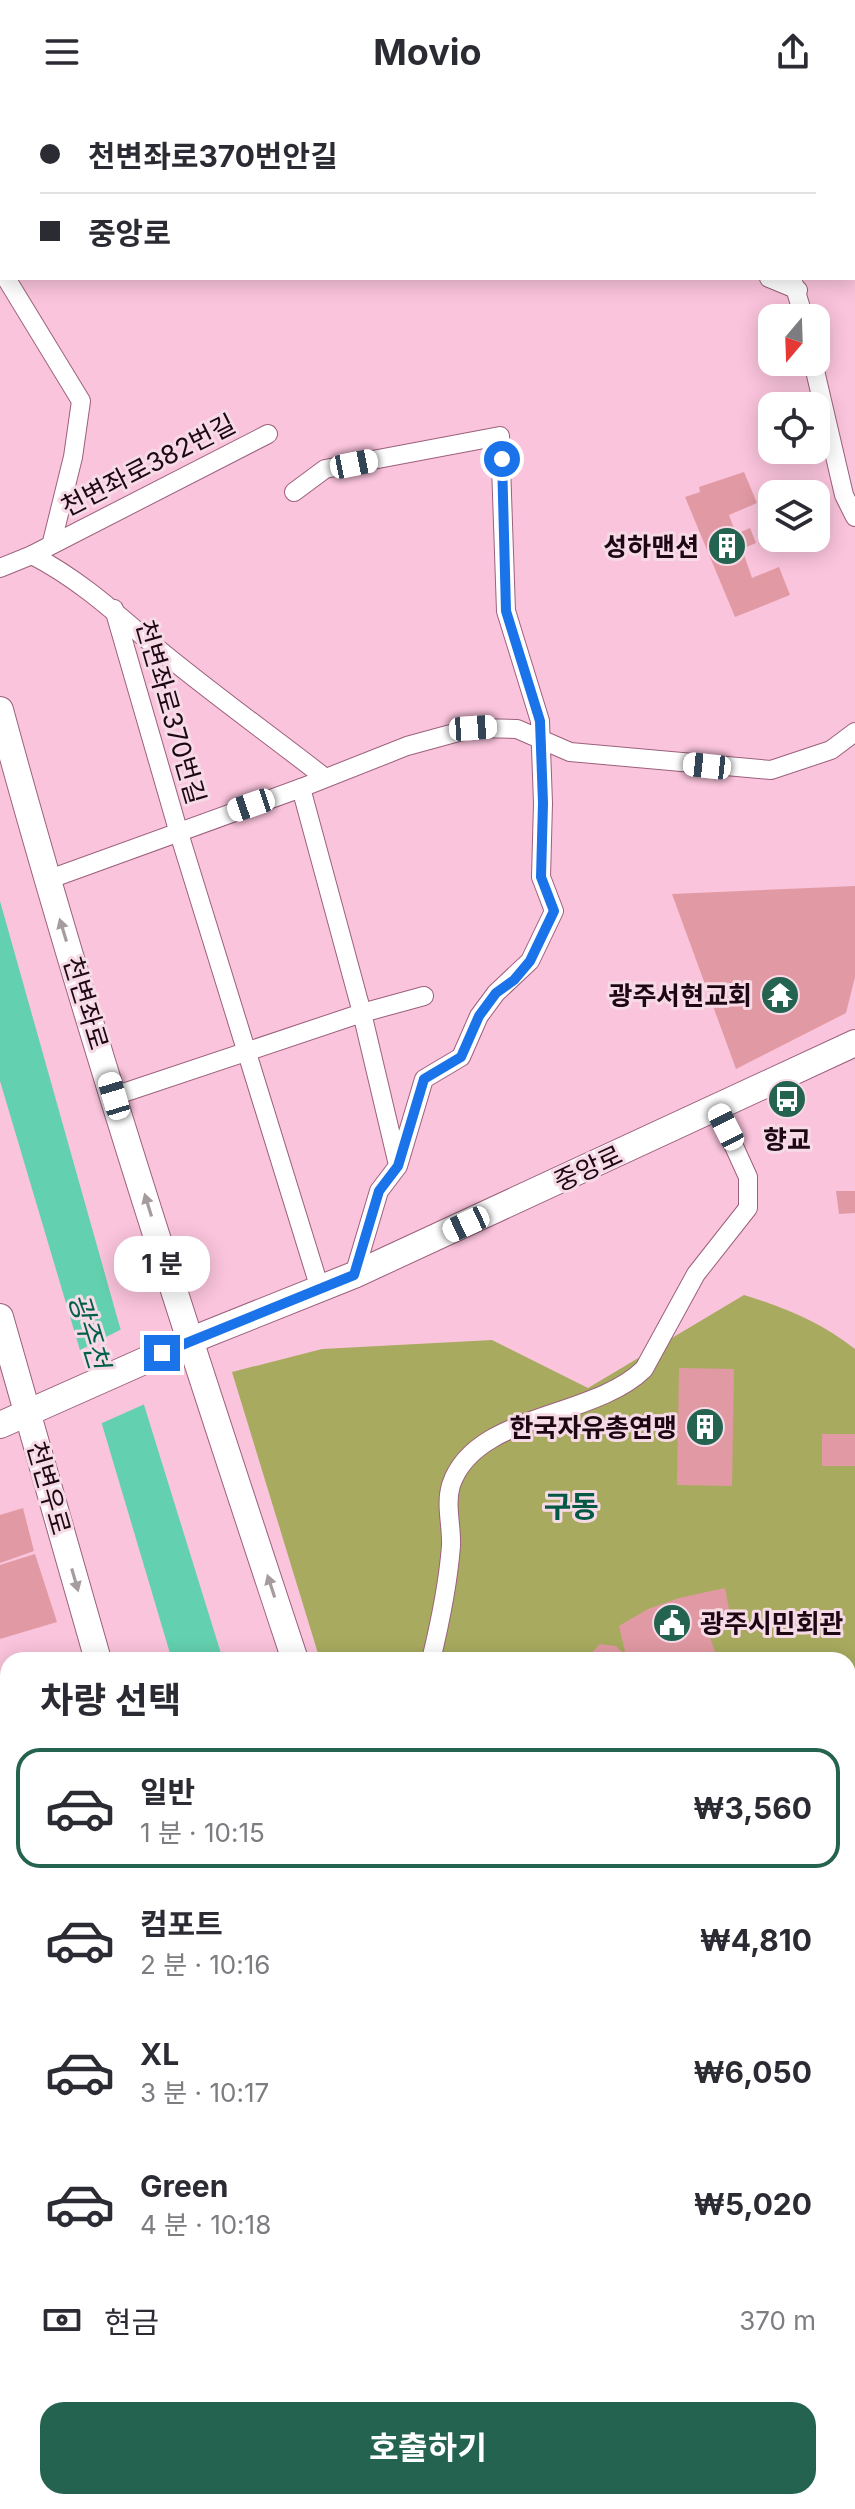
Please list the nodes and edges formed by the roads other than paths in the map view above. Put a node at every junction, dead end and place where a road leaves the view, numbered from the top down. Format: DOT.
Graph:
graph roads {
  1 [pos="7,280"];
  2 [pos="795,284"];
  3 [pos="800,304"];
  4 [pos="816,376"];
  5 [pos="268,434"];
  6 [pos="294,492"];
  7 [pos="855,517"];
  8 [pos="52,542"];
  9 [pos="32,555"];
  10 [pos="0,568"];
  11 [pos="114,609"];
  12 [pos="0,710"];
  13 [pos="855,732"];
  14 [pos="542,739"];
  15 [pos="324,777"];
  16 [pos="301,788"];
  17 [pos="178,830"];
  18 [pos="47,880"];
  19 [pos="424,996"];
  20 [pos="362,1013"];
  21 [pos="855,1043"];
  22 [pos="247,1052"];
  23 [pos="114,1096"];
  24 [pos="717,1109"];
  25 [pos="398,1166"];
  26 [pos="354,1275"];
  27 [pos="320,1289"];
  28 [pos="0,1317"];
  29 [pos="189,1341"];
  30 [pos="28,1413"];
  31 [pos="0,1425"];
  32 [pos="96,1652"];
  33 [pos="292,1652"];
  34 [pos="432,1652"];
  1 -- 8 [label="street, 천변좌로382번길"];
  2 -- 3 [label="street"];
  4 -- 7 [label="street"];
  5 -- 8 [label="street, 천변좌로382번길"];
  6 -- 14 [label="street"];
  8 -- 9 [label="street, 천변좌로382번길"];
  9 -- 10 [label="street, 천변좌로382번길"];
  9 -- 11 [label="street"];
  11 -- 15 [label="street, 천변좌로370번길"];
  11 -- 17 [label="street, 천변좌로370번길"];
  12 -- 18 [label="street, 천변좌로"];
  13 -- 14 [label="street, 천변좌로370번길"];
  14 -- 15 [label="street, 천변좌로370번길"];
  14 -- 25 [label="street"];
  15 -- 16 [label="street, 천변좌로370번길"];
  16 -- 17 [label="street, 천변좌로370번길"];
  16 -- 20 [label="street"];
  17 -- 18 [label="street, 천변좌로370번길"];
  17 -- 22 [label="street, 천변좌로370번길"];
  23 -- 18 [label="street, 천변좌로, one-way"];
  19 -- 20 [label="street"];
  20 -- 22 [label="street"];
  20 -- 25 [label="street"];
  21 -- 24 [label="street, 중앙로"];
  22 -- 23 [label="street"];
  22 -- 27 [label="street, 천변좌로370번길"];
  29 -- 23 [label="street, 천변좌로, one-way"];
  24 -- 26 [label="street, 중앙로"];
  24 -- 34 [label="street"];
  25 -- 26 [label="street"];
  26 -- 27 [label="street, 중앙로"];
  27 -- 29 [label="street, 중앙로"];
  28 -- 30 [label="street, 천변우로"];
  29 -- 30 [label="street, 중앙로"];
  33 -- 29 [label="street, 천변좌로, one-way"];
  30 -- 31 [label="street, 중앙로"];
  30 -- 32 [label="street, 천변우로, one-way"];
}
